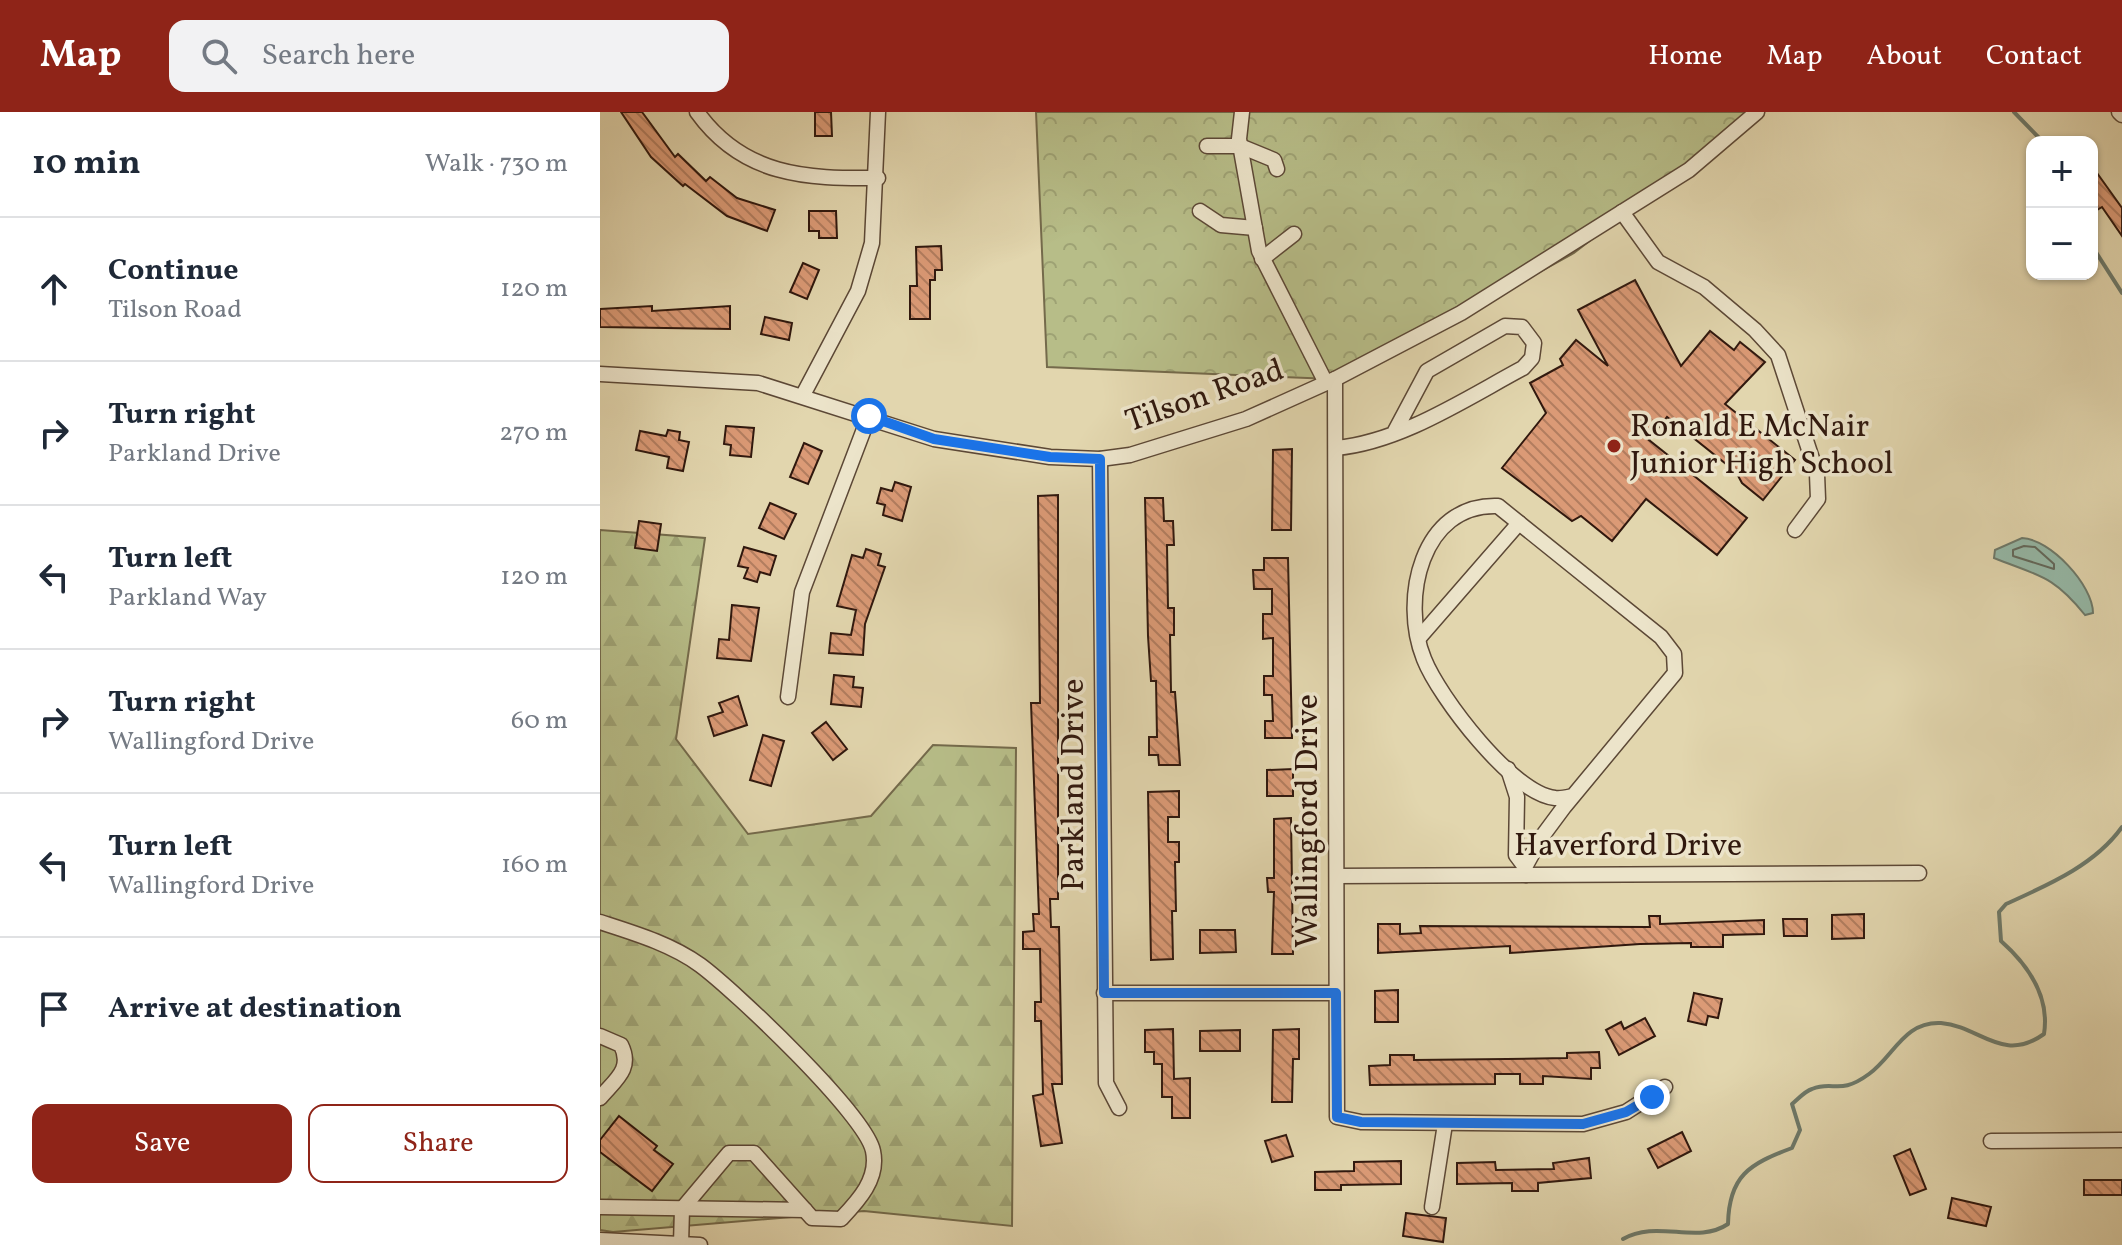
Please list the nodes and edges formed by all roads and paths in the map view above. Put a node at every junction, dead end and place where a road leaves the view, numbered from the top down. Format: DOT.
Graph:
graph roads {
  1 [pos="697,112"];
  2 [pos="878,112"];
  3 [pos="1242,112"];
  4 [pos="1757,112"];
  5 [pos="1207,146"];
  6 [pos="1240,146"];
  7 [pos="1277,169"];
  8 [pos="878,178"];
  9 [pos="1200,211"];
  10 [pos="1622,212"];
  11 [pos="1255,228"];
  12 [pos="1294,234"];
  13 [pos="1262,259"];
  14 [pos="600,374"];
  15 [pos="1330,381"];
  16 [pos="803,395"];
  17 [pos="869,416"];
  18 [pos="1395,431"];
  19 [pos="1336,448"];
  20 [pos="1100,459"];
  21 [pos="1519,523"];
  22 [pos="1795,530"];
  23 [pos="1419,638"];
  24 [pos="788,697"];
  25 [pos="1508,768"];
  26 [pos="1573,796"];
  27 [pos="1526,871"];
  28 [pos="1919,873"];
  29 [pos="1337,876"];
  30 [pos="600,922"];
  31 [pos="1104,993"];
  32 [pos="1336,993"];
  33 [pos="600,1036"];
  34 [pos="1665,1087"];
  35 [pos="600,1098"];
  36 [pos="1119,1108"];
  37 [pos="1445,1124"];
  38 [pos="2122,1140"];
  39 [pos="1991,1141"];
  40 [pos="600,1207"];
  41 [pos="1432,1207"];
  42 [pos="682,1209"];
  43 [pos="805,1210"];
  44 [pos="600,1240"];
  45 [pos="681,1244"];
  46 [pos="700,1245"];
  1 -- 8 [label="street"];
  2 -- 8 [label="street"];
  3 -- 6 [label="street"];
  4 -- 10 [label="street, Tilson Road"];
  5 -- 6 [label="street"];
  6 -- 7 [label="street"];
  6 -- 11 [label="street"];
  8 -- 16 [label="street"];
  9 -- 11 [label="street"];
  10 -- 15 [label="street, Tilson Road"];
  10 -- 22 [label="street"];
  11 -- 13 [label="street"];
  12 -- 13 [label="street"];
  13 -- 15 [label="street"];
  14 -- 16 [label="street, Tilson Road"];
  15 -- 19 [label="street, Wallingford Drive"];
  15 -- 20 [label="street, Tilson Road"];
  16 -- 17 [label="street, Tilson Road"];
  17 -- 20 [label="street, Tilson Road"];
  17 -- 24 [label="street"];
  18 -- 18 [label="street"];
  18 -- 19 [label="street"];
  19 -- 29 [label="street, Wallingford Drive"];
  20 -- 31 [label="street, Parkland Drive"];
  21 -- 23 [label="street"];
  21 -- 23 [label="street"];
  21 -- 26 [label="street"];
  23 -- 25 [label="street"];
  25 -- 26 [label="street"];
  25 -- 27 [label="street"];
  26 -- 27 [label="street"];
  27 -- 28 [label="street, Haverford Drive"];
  27 -- 29 [label="street, Haverford Drive"];
  29 -- 32 [label="street, Wallingford Drive"];
  30 -- 43 [label="street"];
  31 -- 32 [label="street"];
  31 -- 36 [label="street, Parkland Drive"];
  32 -- 37 [label="street, Wallingford Drive"];
  33 -- 35 [label="street"];
  34 -- 37 [label="street, Wallingford Drive"];
  37 -- 41 [label="street"];
  38 -- 39 [label="street"];
  40 -- 42 [label="street"];
  42 -- 43 [label="street"];
  42 -- 43 [label="street"];
  42 -- 45 [label="street"];
  44 -- 45 [label="street"];
  45 -- 46 [label="street"];
}
